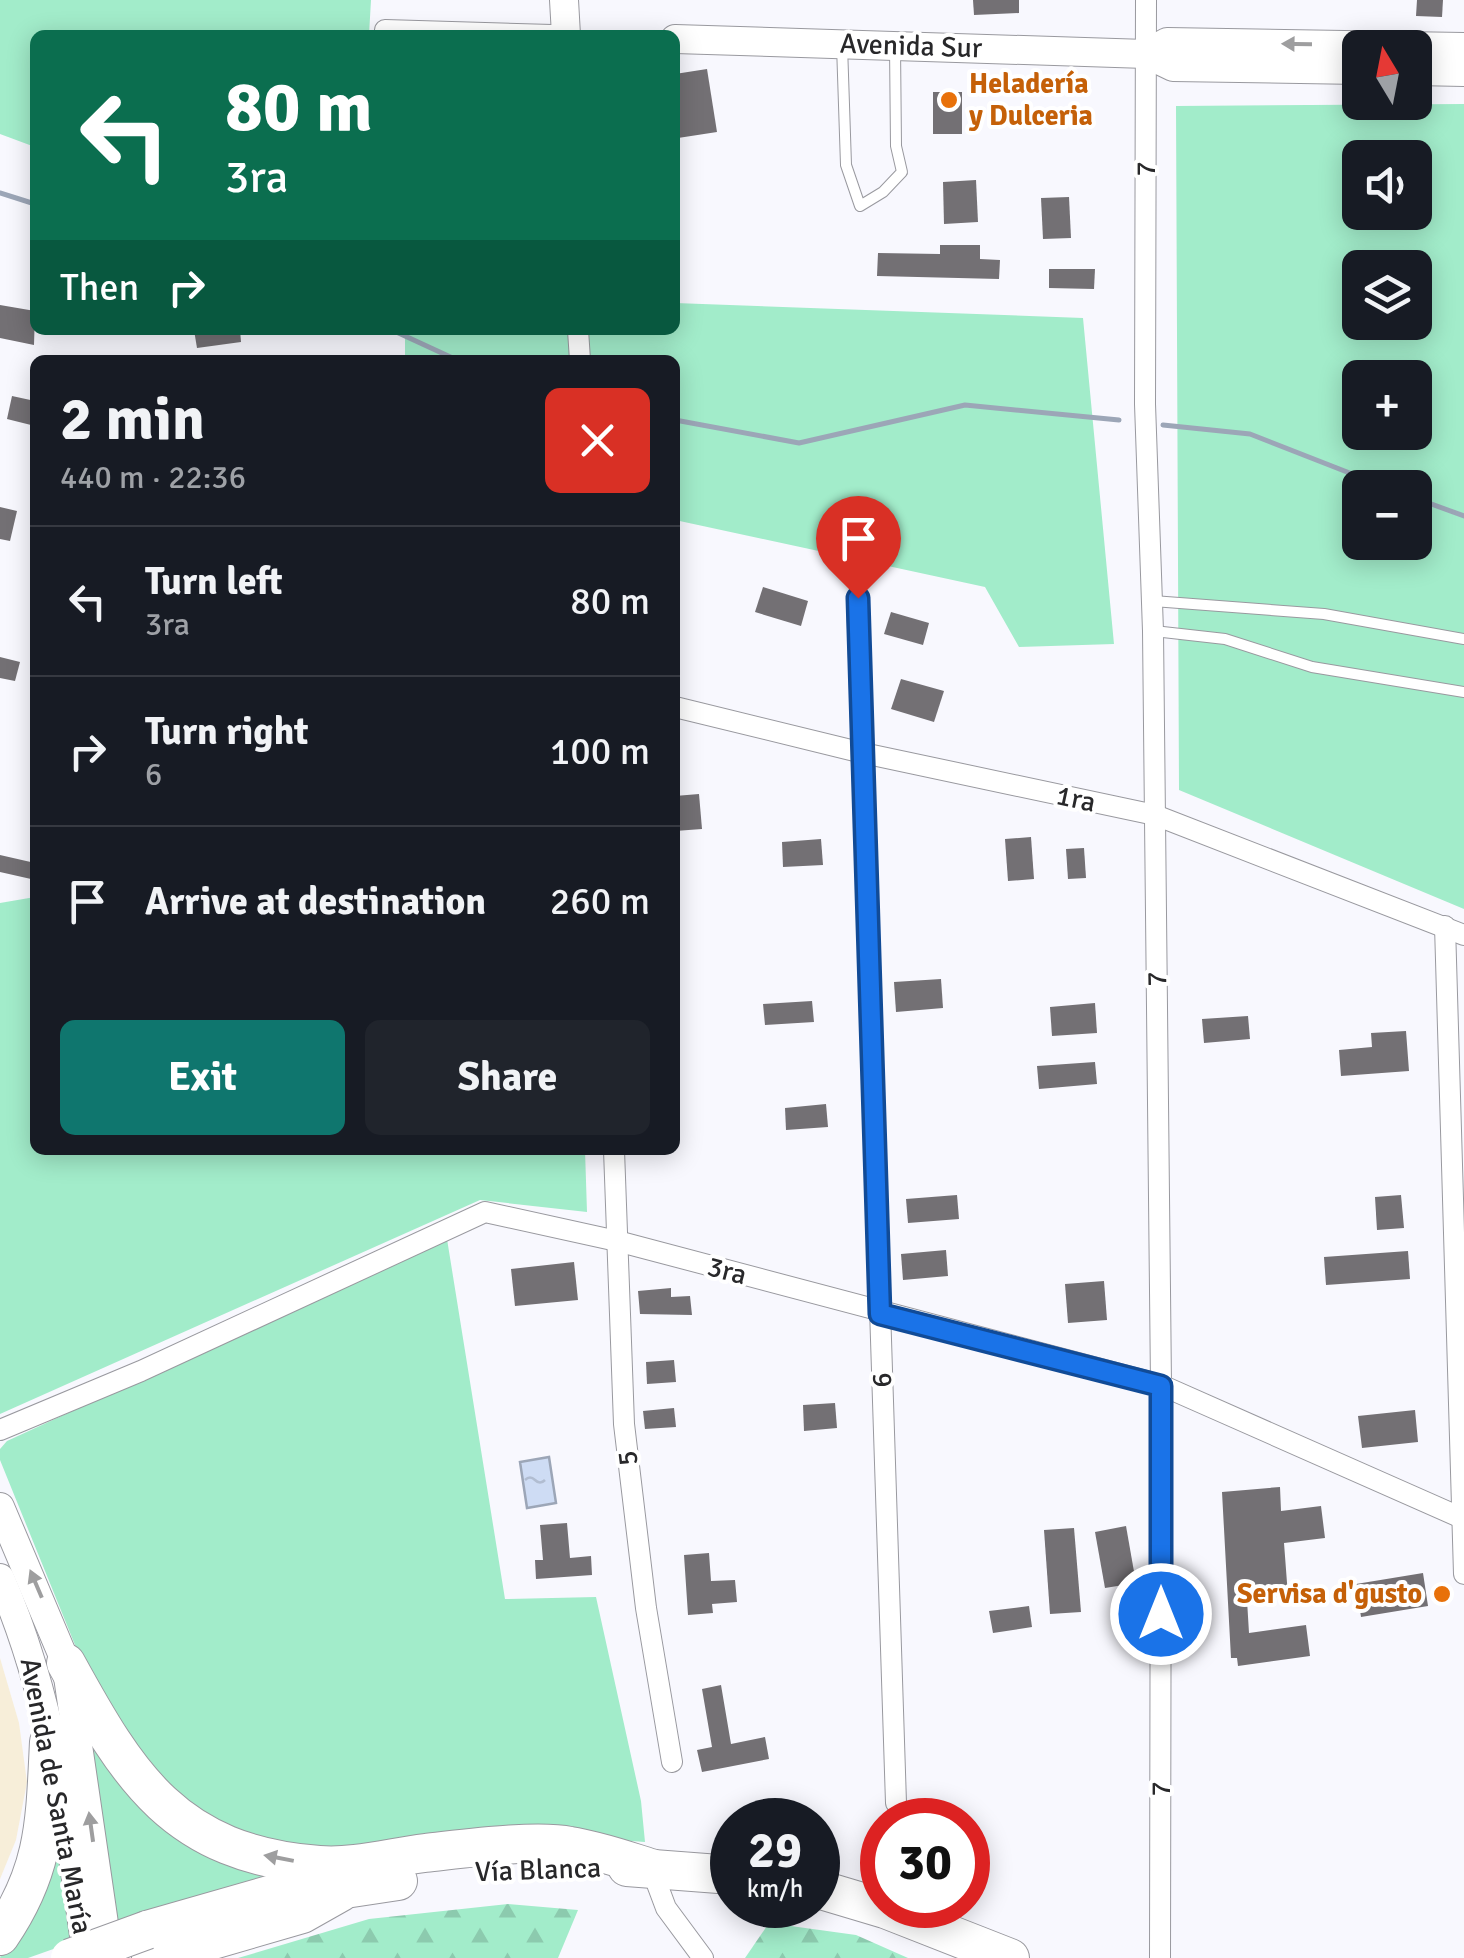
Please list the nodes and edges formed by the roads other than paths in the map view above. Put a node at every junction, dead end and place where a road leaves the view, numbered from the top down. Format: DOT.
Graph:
graph roads {
  1 [pos="564,0"];
  2 [pos="1146,0"];
  3 [pos="566,30"];
  4 [pos="680,39"];
  5 [pos="842,44"];
  6 [pos="895,46"];
  7 [pos="1464,47"];
  8 [pos="1146,54"];
  9 [pos="1342,70"];
  10 [pos="1432,72"];
  11 [pos="1464,72"];
  12 [pos="858,598"];
  13 [pos="1152,601"];
  14 [pos="1153,631"];
  15 [pos="1464,639"];
  16 [pos="1464,692"];
  17 [pos="680,708"];
  18 [pos="862,753"];
  19 [pos="1155,816"];
  20 [pos="1454,931"];
  21 [pos="614,1155"];
  22 [pos="617,1241"];
  23 [pos="880,1314"];
  24 [pos="1161,1386"];
  25 [pos="0,1430"];
  26 [pos="0,1507"];
  27 [pos="1463,1519"];
  28 [pos="1464,1574"];
  29 [pos="0,1578"];
  30 [pos="66,1663"];
  31 [pos="50,1742"];
  32 [pos="672,1762"];
  33 [pos="896,1798"];
  34 [pos="651,1868"];
  35 [pos="710,1872"];
  36 [pos="840,1896"];
  37 [pos="0,1936"];
  38 [pos="150,1948"];
  39 [pos="70,1958"];
  40 [pos="87,1958"];
  41 [pos="109,1958"];
  42 [pos="702,1958"];
  43 [pos="1010,1958"];
  44 [pos="1160,1958"];
  1 -- 3 [label="street"];
  2 -- 8 [label="street, 7"];
  4 -- 5 [label="street, Avenida Sur"];
  5 -- 6 [label="street, Avenida Sur"];
  5 -- 6 [label="lane"];
  6 -- 8 [label="street, Avenida Sur"];
  7 -- 8 [label="street, Avenida Sur, one-way"];
  8 -- 9 [label="street, Avenida Sur"];
  8 -- 13 [label="street, 7"];
  10 -- 11 [label="street"];
  12 -- 18 [label="street, 6"];
  13 -- 14 [label="street, 7"];
  13 -- 15 [label="lane"];
  14 -- 16 [label="lane"];
  14 -- 19 [label="street, 7"];
  17 -- 18 [label="street, 1ra"];
  18 -- 19 [label="street, 1ra"];
  18 -- 23 [label="street, 6"];
  19 -- 20 [label="street, 1ra"];
  19 -- 24 [label="street, 7"];
  20 -- 27 [label="street"];
  21 -- 22 [label="street, 5"];
  22 -- 23 [label="street, 3ra"];
  22 -- 25 [label="street, 3ra"];
  22 -- 32 [label="street, 5"];
  23 -- 24 [label="street, 3ra"];
  23 -- 33 [label="street, 6"];
  24 -- 27 [label="street, 3ra"];
  24 -- 44 [label="street, 7"];
  30 -- 26 [label="street, Avenida de Santa María, one-way"];
  27 -- 28 [label="street"];
  29 -- 31 [label="street, Avenida de Santa María"];
  34 -- 30 [label="highway, one-way"];
  41 -- 30 [label="street, Avenida de Santa María, one-way"];
  31 -- 37 [label="highway"];
  31 -- 40 [label="street, Avenida de Santa María"];
  34 -- 35 [label="highway, Vía Blanca"];
  34 -- 38 [label="highway, Vía Blanca"];
  34 -- 42 [label="street"];
  36 -- 43 [label="highway"];
  38 -- 39 [label="highway, Vía Blanca, bridge"];
}
